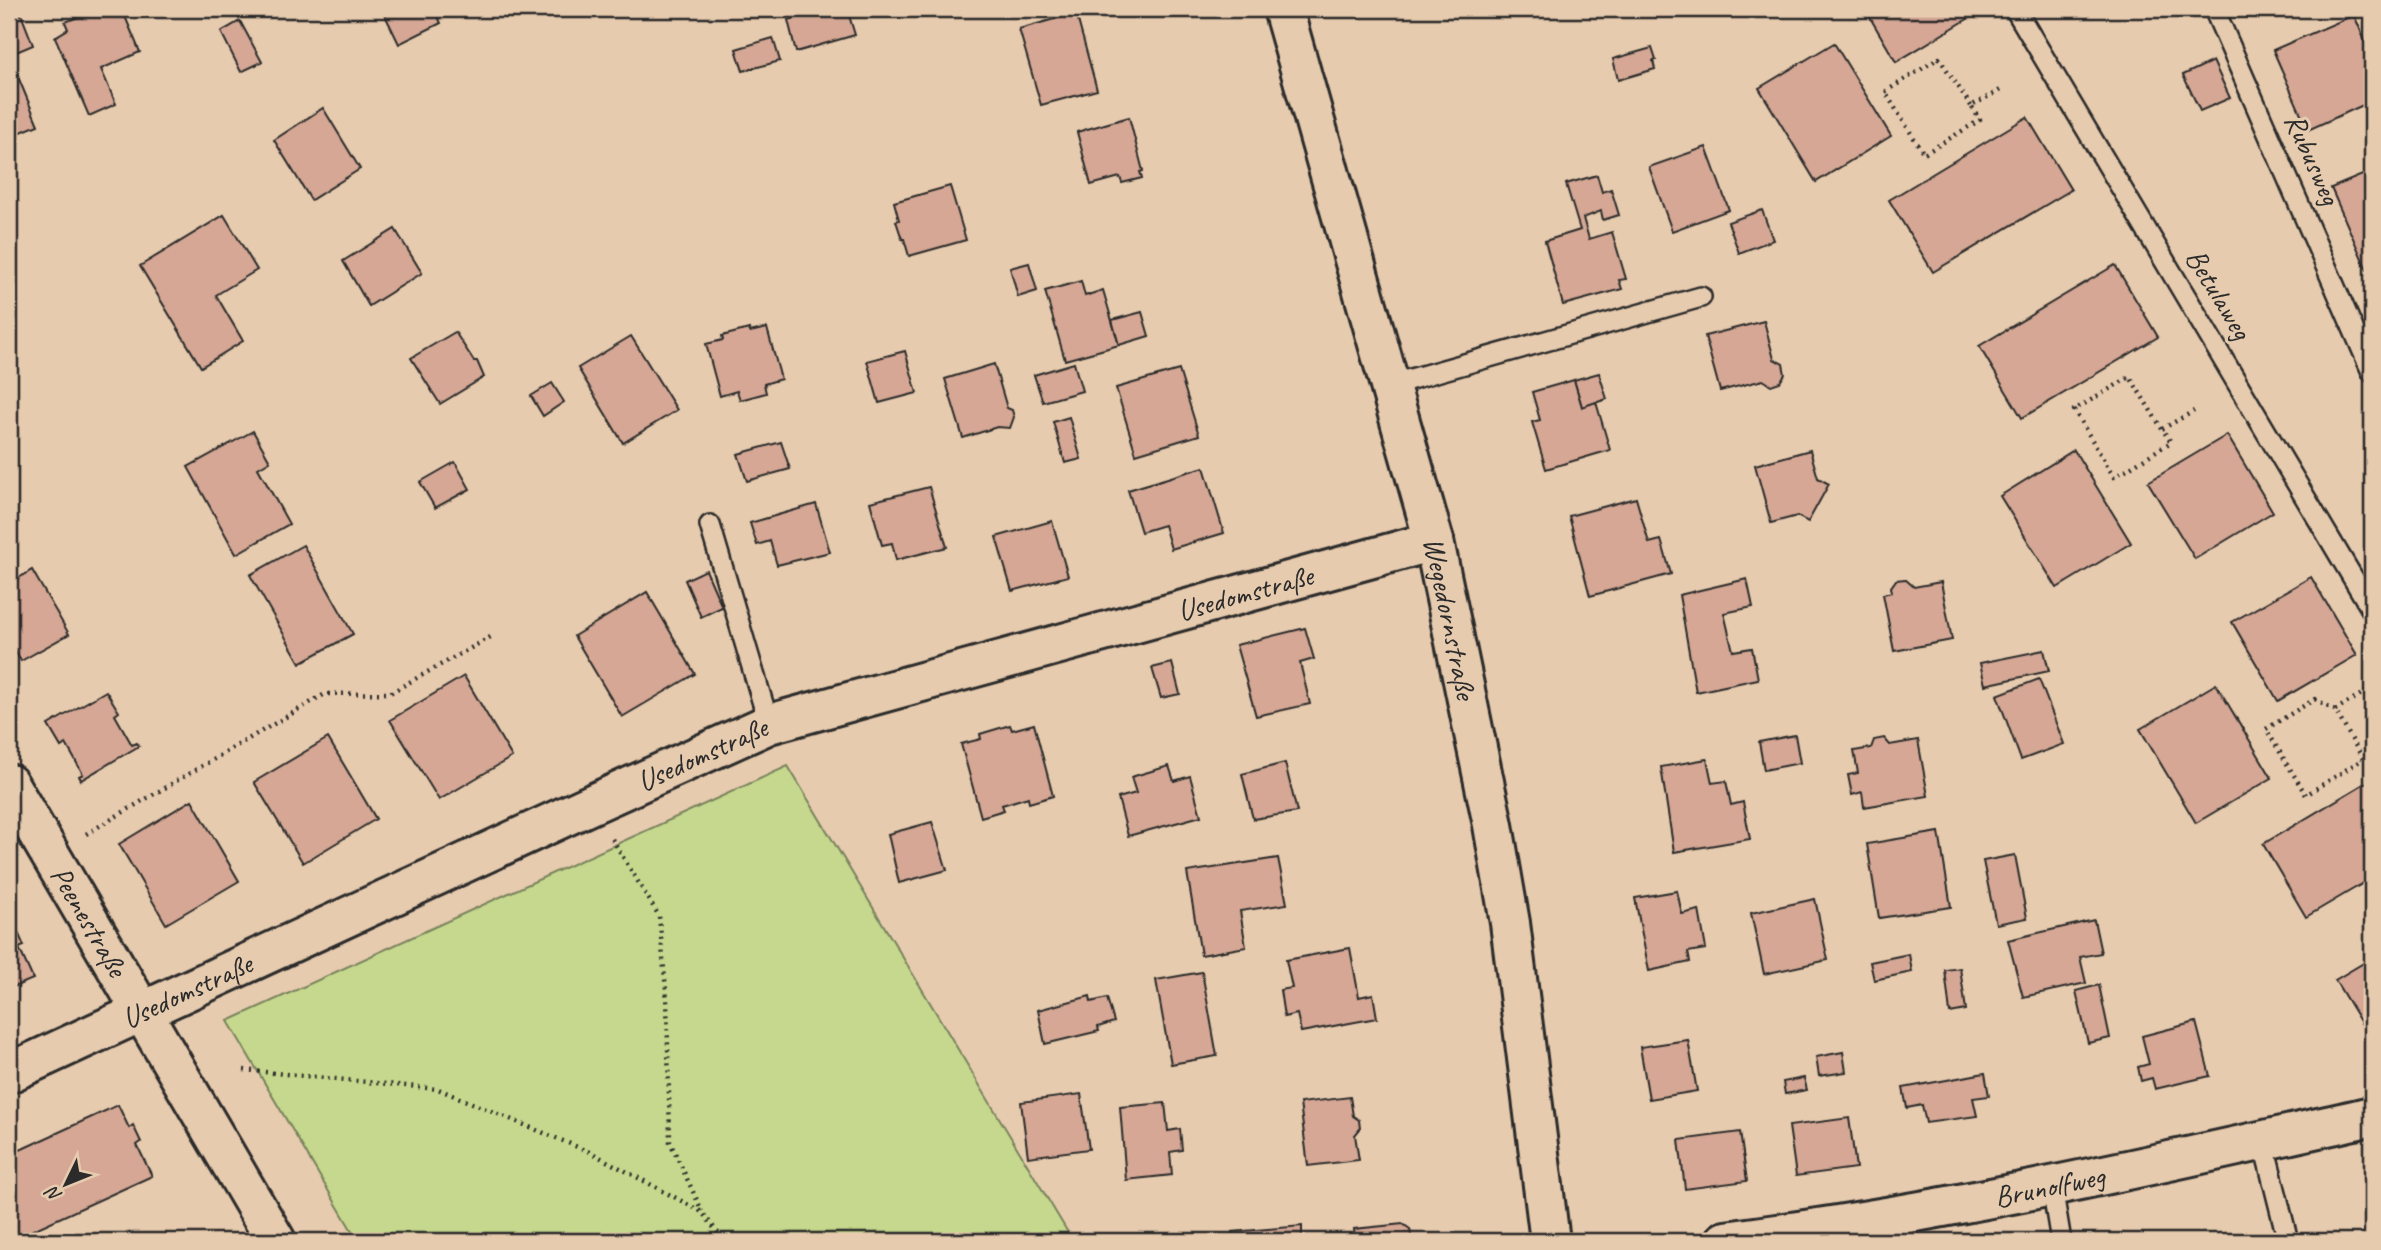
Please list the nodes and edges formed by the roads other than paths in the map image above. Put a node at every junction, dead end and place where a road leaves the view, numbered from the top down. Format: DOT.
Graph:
graph roads {
  1 [pos="1283,9"];
  2 [pos="2015,9"];
  3 [pos="2214,9"];
  4 [pos="1701,297"];
  5 [pos="2372,372"];
  6 [pos="1390,385"];
  7 [pos="710,525"];
  8 [pos="1434,541"];
  9 [pos="2372,610"];
  10 [pos="769,724"];
  11 [pos="9,784"];
  12 [pos="143,1012"];
  13 [pos="9,1073"];
  14 [pos="2372,1116"];
  15 [pos="2263,1142"];
  16 [pos="2052,1187"];
  17 [pos="276,1241"];
  18 [pos="1550,1241"];
  19 [pos="1725,1241"];
  20 [pos="2061,1241"];
  21 [pos="2288,1241"];
  1 -- 6 [label="street, Wegedornstraße"];
  2 -- 9 [label="lane, Betulaweg"];
  3 -- 5 [label="lane, Rubusweg"];
  4 -- 6 [label="lane"];
  6 -- 8 [label="street, Wegedornstraße"];
  7 -- 10 [label="lane"];
  8 -- 10 [label="street, Usedomstraße"];
  8 -- 18 [label="street, Wegedornstraße"];
  10 -- 12 [label="street, Usedomstraße"];
  11 -- 12 [label="street, Peenestraße"];
  12 -- 13 [label="street, Usedomstraße"];
  12 -- 17 [label="street, Peenestraße"];
  14 -- 15 [label="street, Brunolfweg"];
  15 -- 16 [label="street, Brunolfweg"];
  15 -- 21 [label="lane"];
  16 -- 19 [label="street, Brunolfweg"];
  16 -- 20 [label="lane"];
}
